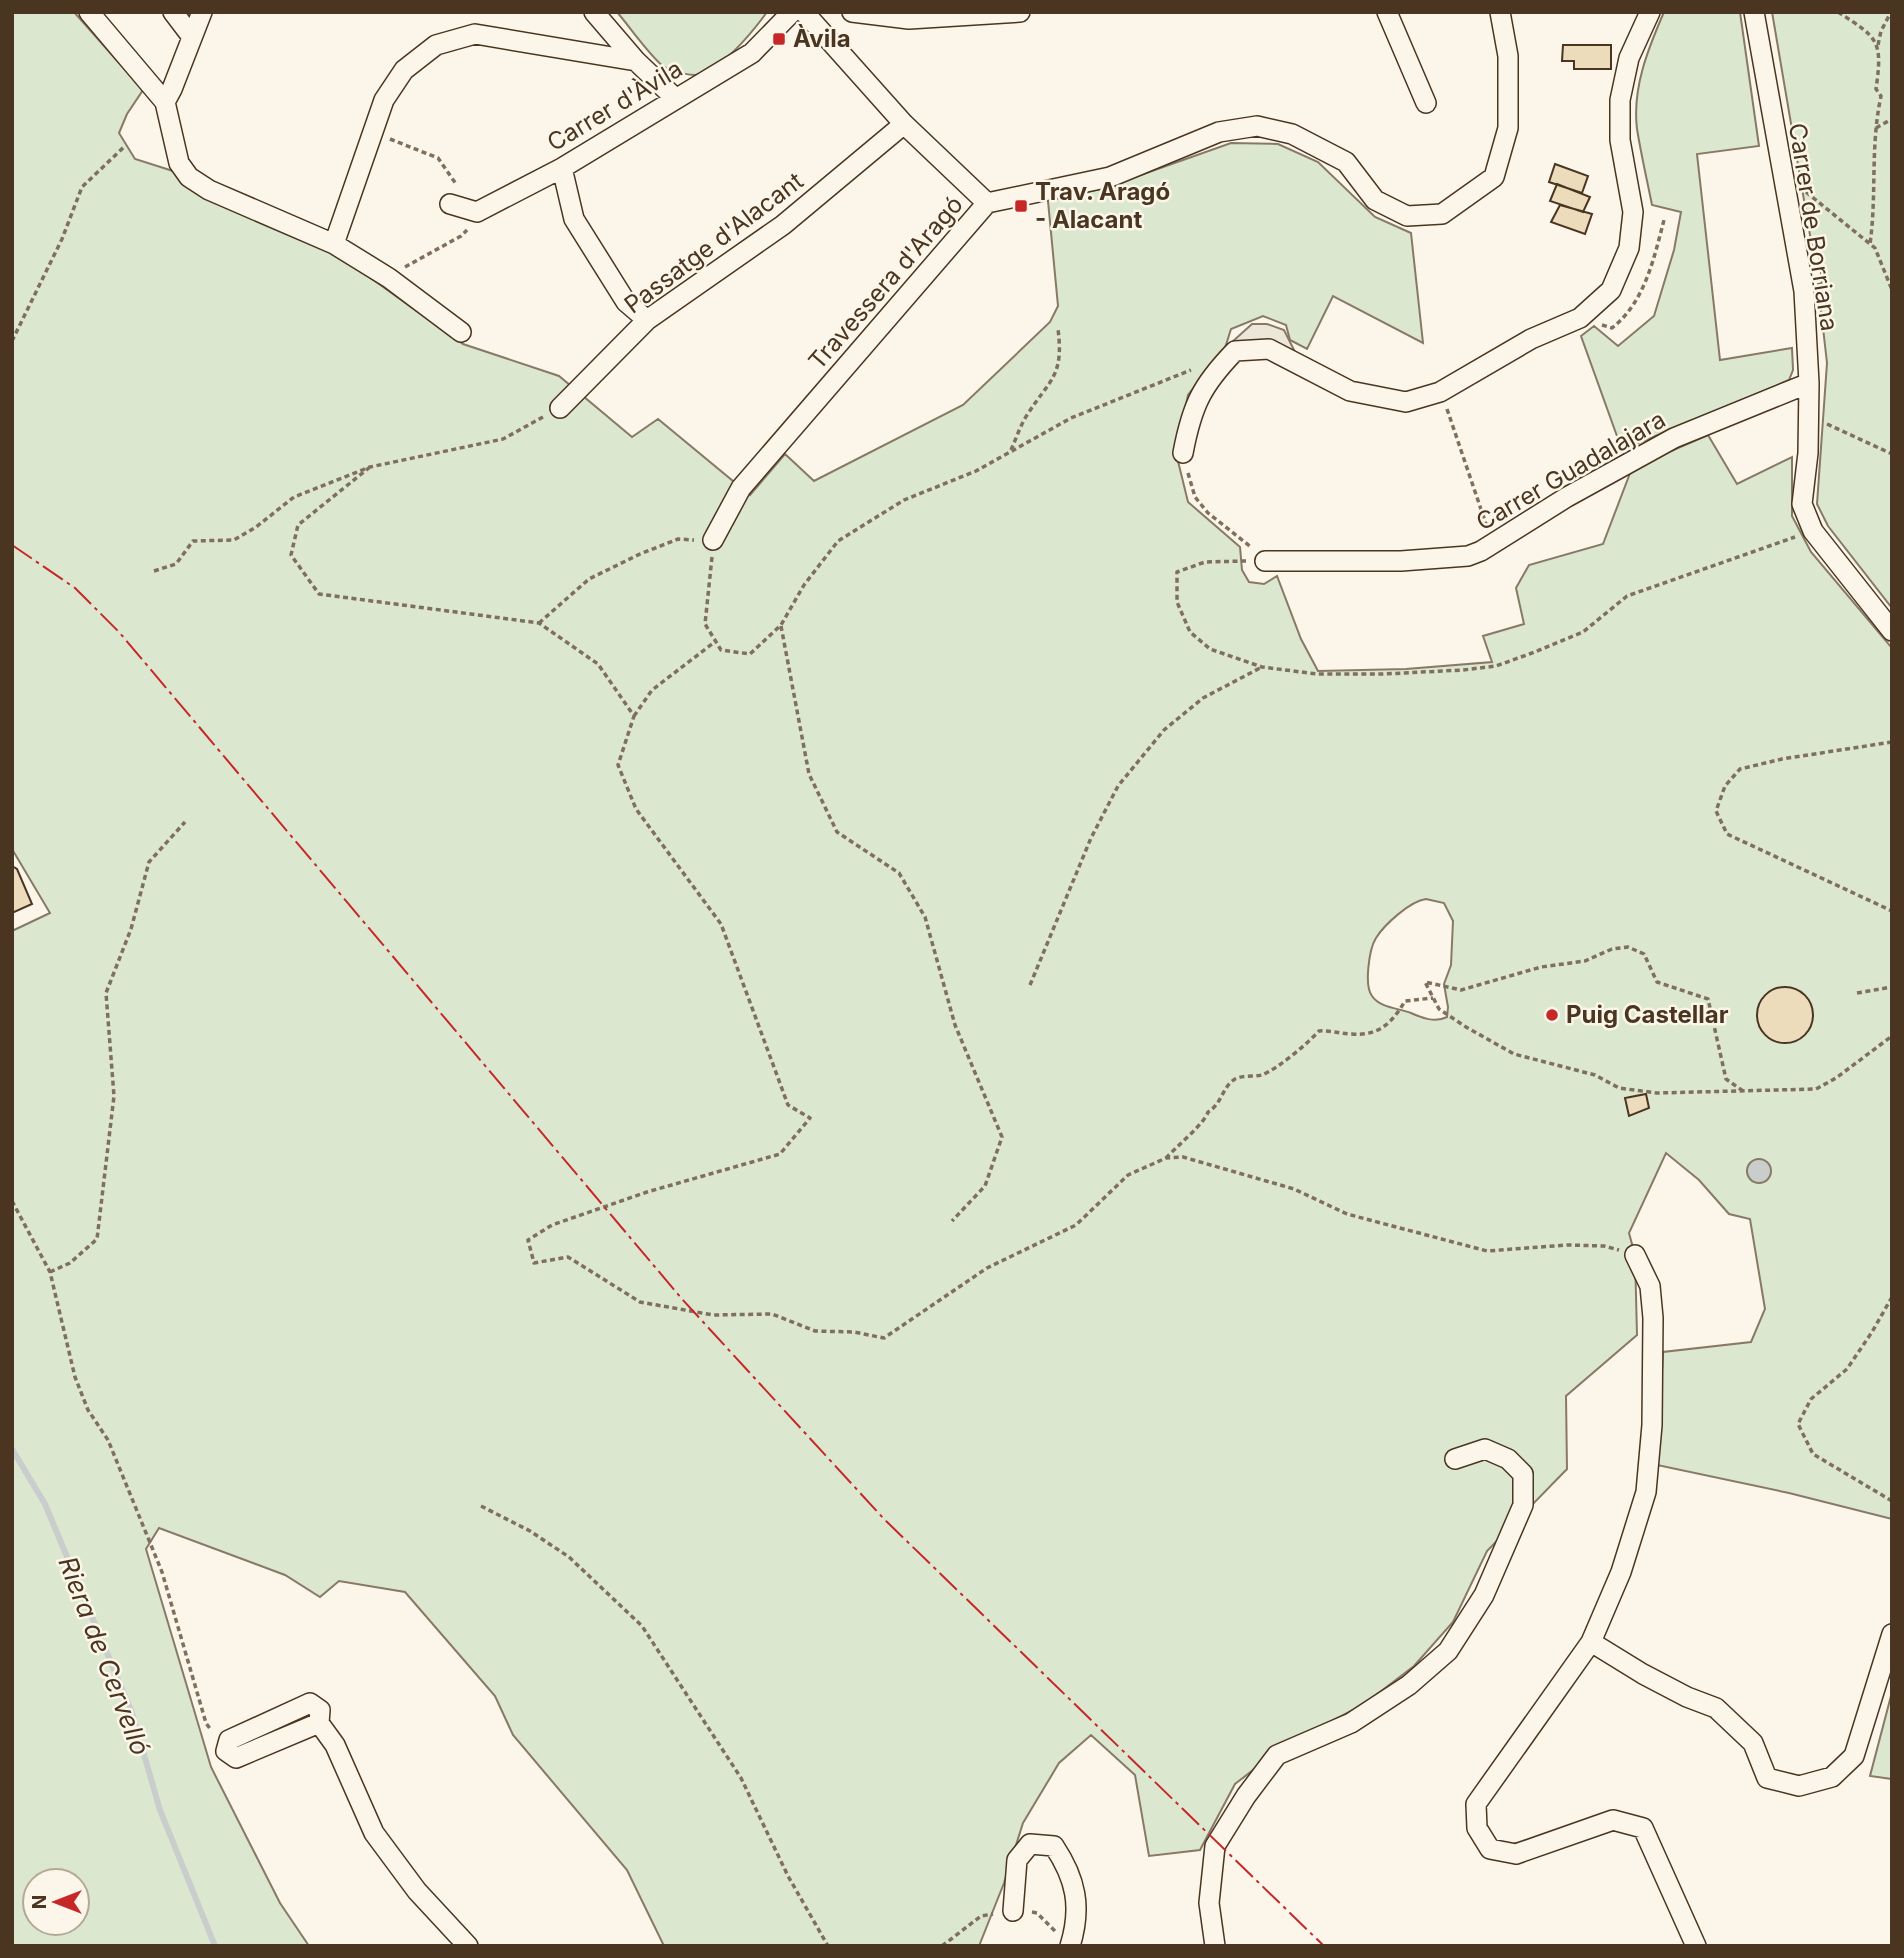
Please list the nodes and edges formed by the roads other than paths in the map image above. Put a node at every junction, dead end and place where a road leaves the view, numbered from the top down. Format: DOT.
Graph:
graph roads {
  1 [pos="89,12"];
  2 [pos="173,12"];
  3 [pos="202,12"];
  4 [pos="594,12"];
  5 [pos="792,12"];
  6 [pos="804,12"];
  7 [pos="852,12"];
  8 [pos="1020,12"];
  9 [pos="1387,12"];
  10 [pos="1500,12"];
  11 [pos="1650,12"];
  12 [pos="1754,12"];
  13 [pos="192,37"];
  14 [pos="636,61"];
  15 [pos="676,99"];
  16 [pos="165,102"];
  17 [pos="1426,103"];
  18 [pos="904,124"];
  19 [pos="562,167"];
  20 [pos="986,203"];
  21 [pos="450,204"];
  22 [pos="334,244"];
  23 [pos="647,320"];
  24 [pos="461,332"];
  25 [pos="1809,383"];
  26 [pos="560,408"];
  27 [pos="1183,453"];
  28 [pos="713,540"];
  29 [pos="1265,561"];
  30 [pos="1892,631"];
  31 [pos="1635,1255"];
  32 [pos="1455,1459"];
  33 [pos="1892,1634"];
  34 [pos="1591,1642"];
  35 [pos="226,1751"];
  36 [pos="1013,1911"];
  37 [pos="468,1946"];
  38 [pos="1070,1946"];
  39 [pos="1215,1946"];
  40 [pos="1696,1946"];
  1 -- 16 [label="street"];
  2 -- 13 [label="street"];
  3 -- 13 [label="street"];
  4 -- 14 [label="street"];
  5 -- 15 [label="street, Carrer d'Àvila"];
  6 -- 18 [label="street"];
  7 -- 8 [label="street"];
  9 -- 17 [label="street"];
  10 -- 20 [label="street, Travessera d'Aragó"];
  11 -- 27 [label="street"];
  12 -- 25 [label="street, Carrer de Borriana"];
  13 -- 16 [label="street"];
  14 -- 15 [label="street"];
  14 -- 22 [label="street"];
  15 -- 19 [label="street, Carrer d'Àvila"];
  16 -- 22 [label="street"];
  18 -- 20 [label="street"];
  18 -- 23 [label="street, Passatge d'Alacant"];
  19 -- 21 [label="street, Carrer d'Àvila"];
  19 -- 23 [label="street"];
  20 -- 28 [label="street, Travessera d'Aragó"];
  22 -- 24 [label="street"];
  23 -- 26 [label="street, Passatge d'Alacant"];
  25 -- 29 [label="street, Carrer Guadalajara"];
  25 -- 30 [label="street, Carrer de Borriana"];
  31 -- 34 [label="street"];
  32 -- 39 [label="street"];
  33 -- 34 [label="street"];
  34 -- 40 [label="street"];
  35 -- 37 [label="street"];
  36 -- 38 [label="street"];
}
